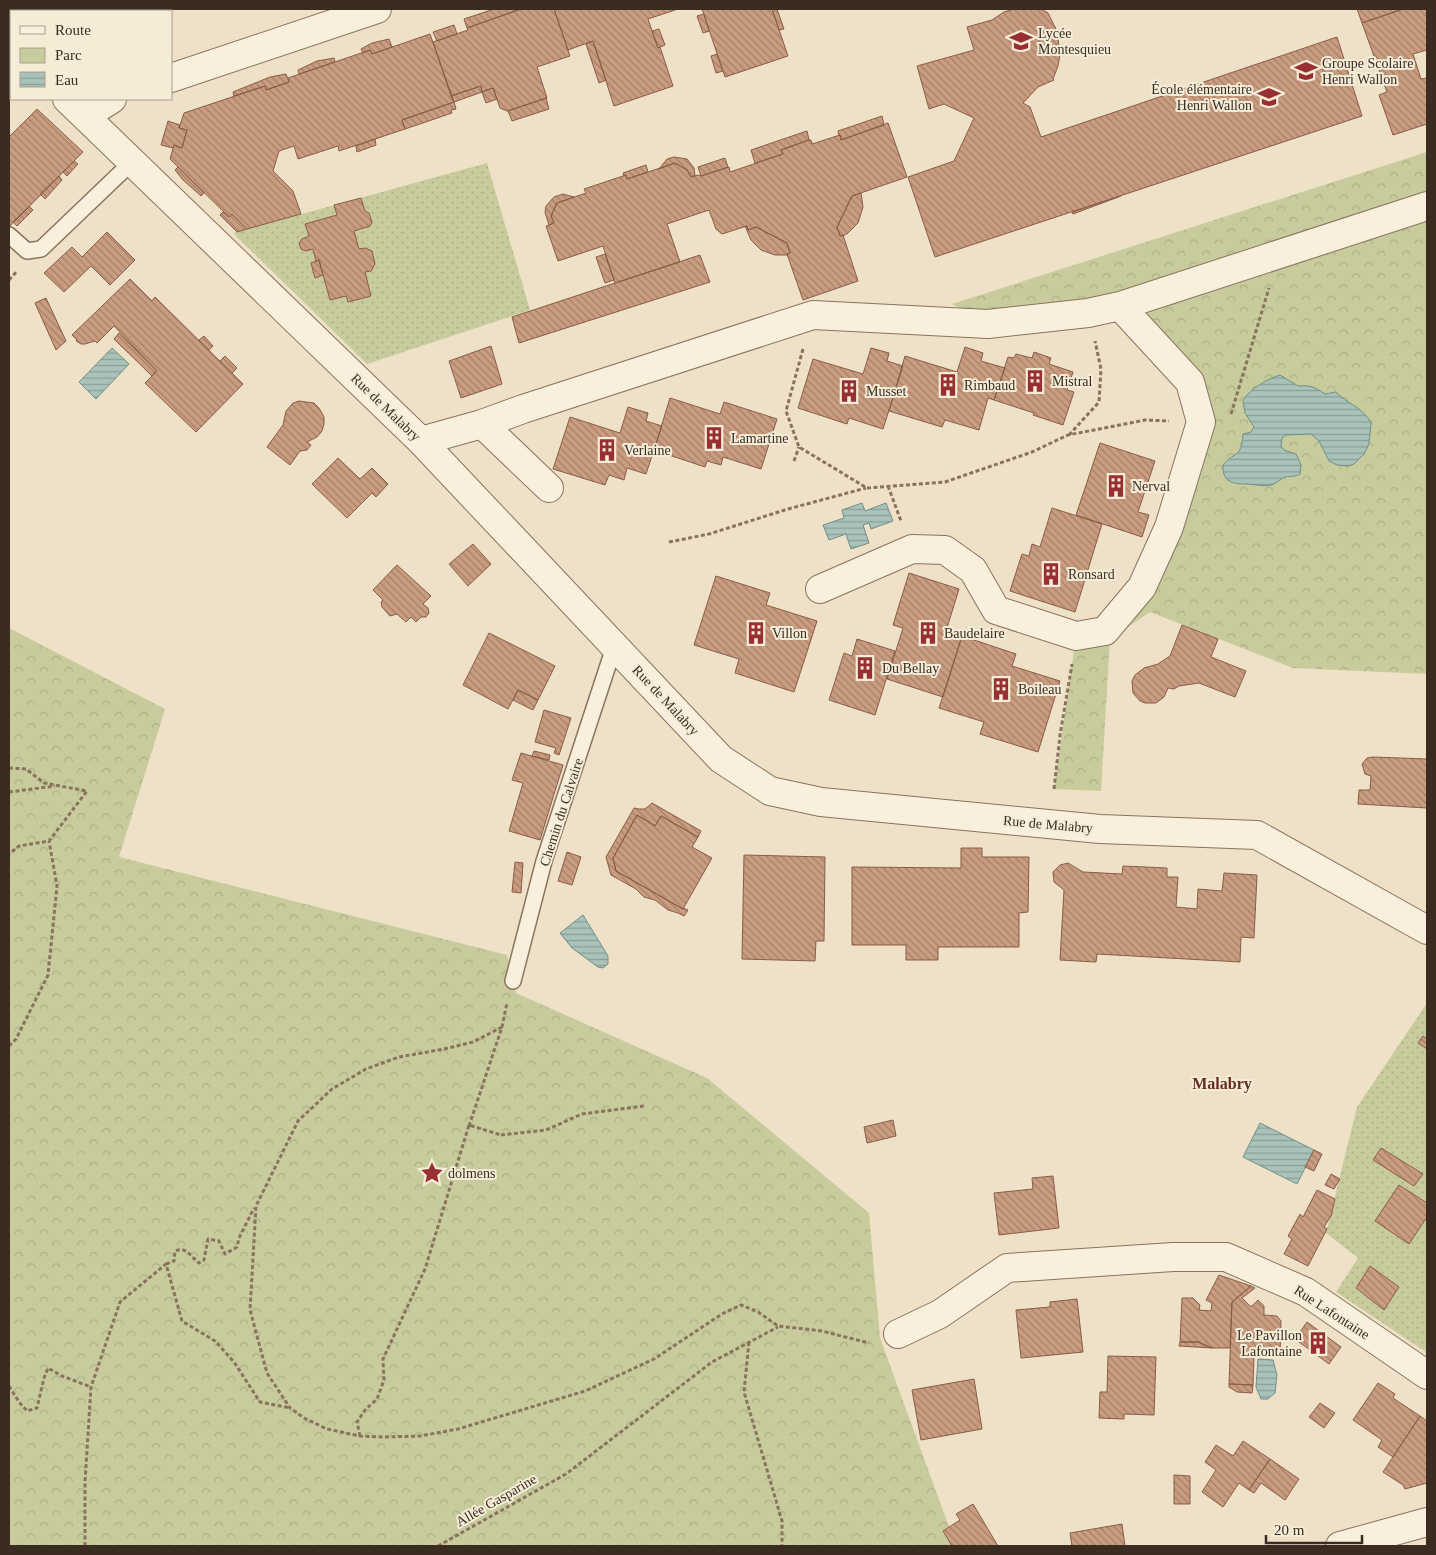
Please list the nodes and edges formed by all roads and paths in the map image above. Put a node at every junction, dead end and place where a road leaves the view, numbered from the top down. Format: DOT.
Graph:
graph roads {
  1 [pos="377,9"];
  2 [pos="339,16"];
  3 [pos="172,78"];
  4 [pos="108,100"];
  5 [pos="76,107"];
  6 [pos="132,162"];
  7 [pos="1427,206"];
  8 [pos="9,235"];
  9 [pos="1280,254"];
  10 [pos="1120,306"];
  11 [pos="1088,313"];
  12 [pos="812,315"];
  13 [pos="1201,422"];
  14 [pos="482,424"];
  15 [pos="1068,435"];
  16 [pos="421,441"];
  17 [pos="799,447"];
  18 [pos="794,461"];
  19 [pos="888,486"];
  20 [pos="549,488"];
  21 [pos="867,488"];
  22 [pos="670,542"];
  23 [pos="912,549"];
  24 [pos="820,589"];
  25 [pos="1076,636"];
  26 [pos="614,644"];
  27 [pos="9,768"];
  28 [pos="60,786"];
  29 [pos="1054,789"];
  30 [pos="9,792"];
  31 [pos="49,842"];
  32 [pos="9,854"];
  33 [pos="1427,930"];
  34 [pos="513,981"];
  35 [pos="9,1046"];
  36 [pos="644,1106"];
  37 [pos="468,1124"];
  38 [pos="256,1206"];
  39 [pos="166,1264"];
  40 [pos="778,1326"];
  41 [pos="898,1334"];
  42 [pos="749,1342"];
  43 [pos="1427,1375"];
  44 [pos="9,1386"];
  45 [pos="91,1387"];
  46 [pos="290,1408"];
  47 [pos="360,1436"];
  48 [pos="1427,1522"];
  49 [pos="86,1546"];
  50 [pos="438,1546"];
  51 [pos="782,1546"];
  52 [pos="1340,1546"];
  1 -- 2 [label="street"];
  2 -- 3 [label="street"];
  4 -- 5 [label="street"];
  5 -- 6 [label="street, Rue de Malabry"];
  6 -- 8 [label="lane"];
  6 -- 16 [label="street, Rue de Malabry"];
  7 -- 9 [label="street"];
  9 -- 10 [label="street"];
  9 -- 13 [label="path"];
  10 -- 11 [label="street"];
  10 -- 13 [label="street"];
  11 -- 12 [label="street"];
  11 -- 15 [label="path"];
  12 -- 14 [label="street"];
  12 -- 17 [label="path"];
  13 -- 15 [label="path"];
  13 -- 25 [label="street"];
  14 -- 16 [label="street"];
  14 -- 20 [label="street"];
  15 -- 19 [label="path"];
  16 -- 26 [label="street, Rue de Malabry"];
  17 -- 18 [label="path"];
  17 -- 21 [label="path"];
  19 -- 21 [label="path"];
  19 -- 23 [label="path"];
  21 -- 22 [label="path"];
  23 -- 24 [label="street"];
  23 -- 25 [label="street"];
  25 -- 29 [label="path"];
  26 -- 33 [label="street, Rue de Malabry"];
  26 -- 34 [label="lane, Chemin du Calvaire"];
  27 -- 28 [label="path"];
  28 -- 30 [label="path"];
  28 -- 31 [label="path"];
  31 -- 32 [label="path"];
  31 -- 35 [label="path"];
  36 -- 37 [label="path"];
  37 -- 38 [label="path"];
  37 -- 47 [label="path"];
  38 -- 39 [label="path"];
  38 -- 46 [label="path"];
  39 -- 45 [label="path"];
  39 -- 46 [label="path"];
  40 -- 41 [label="path"];
  40 -- 42 [label="path, Allée Gasparine"];
  40 -- 47 [label="path"];
  41 -- 43 [label="street, Rue Lafontaine"];
  42 -- 50 [label="path, Allée Gasparine"];
  42 -- 51 [label="path"];
  44 -- 45 [label="path"];
  45 -- 49 [label="path"];
  46 -- 47 [label="path"];
  48 -- 52 [label="street"];
}
